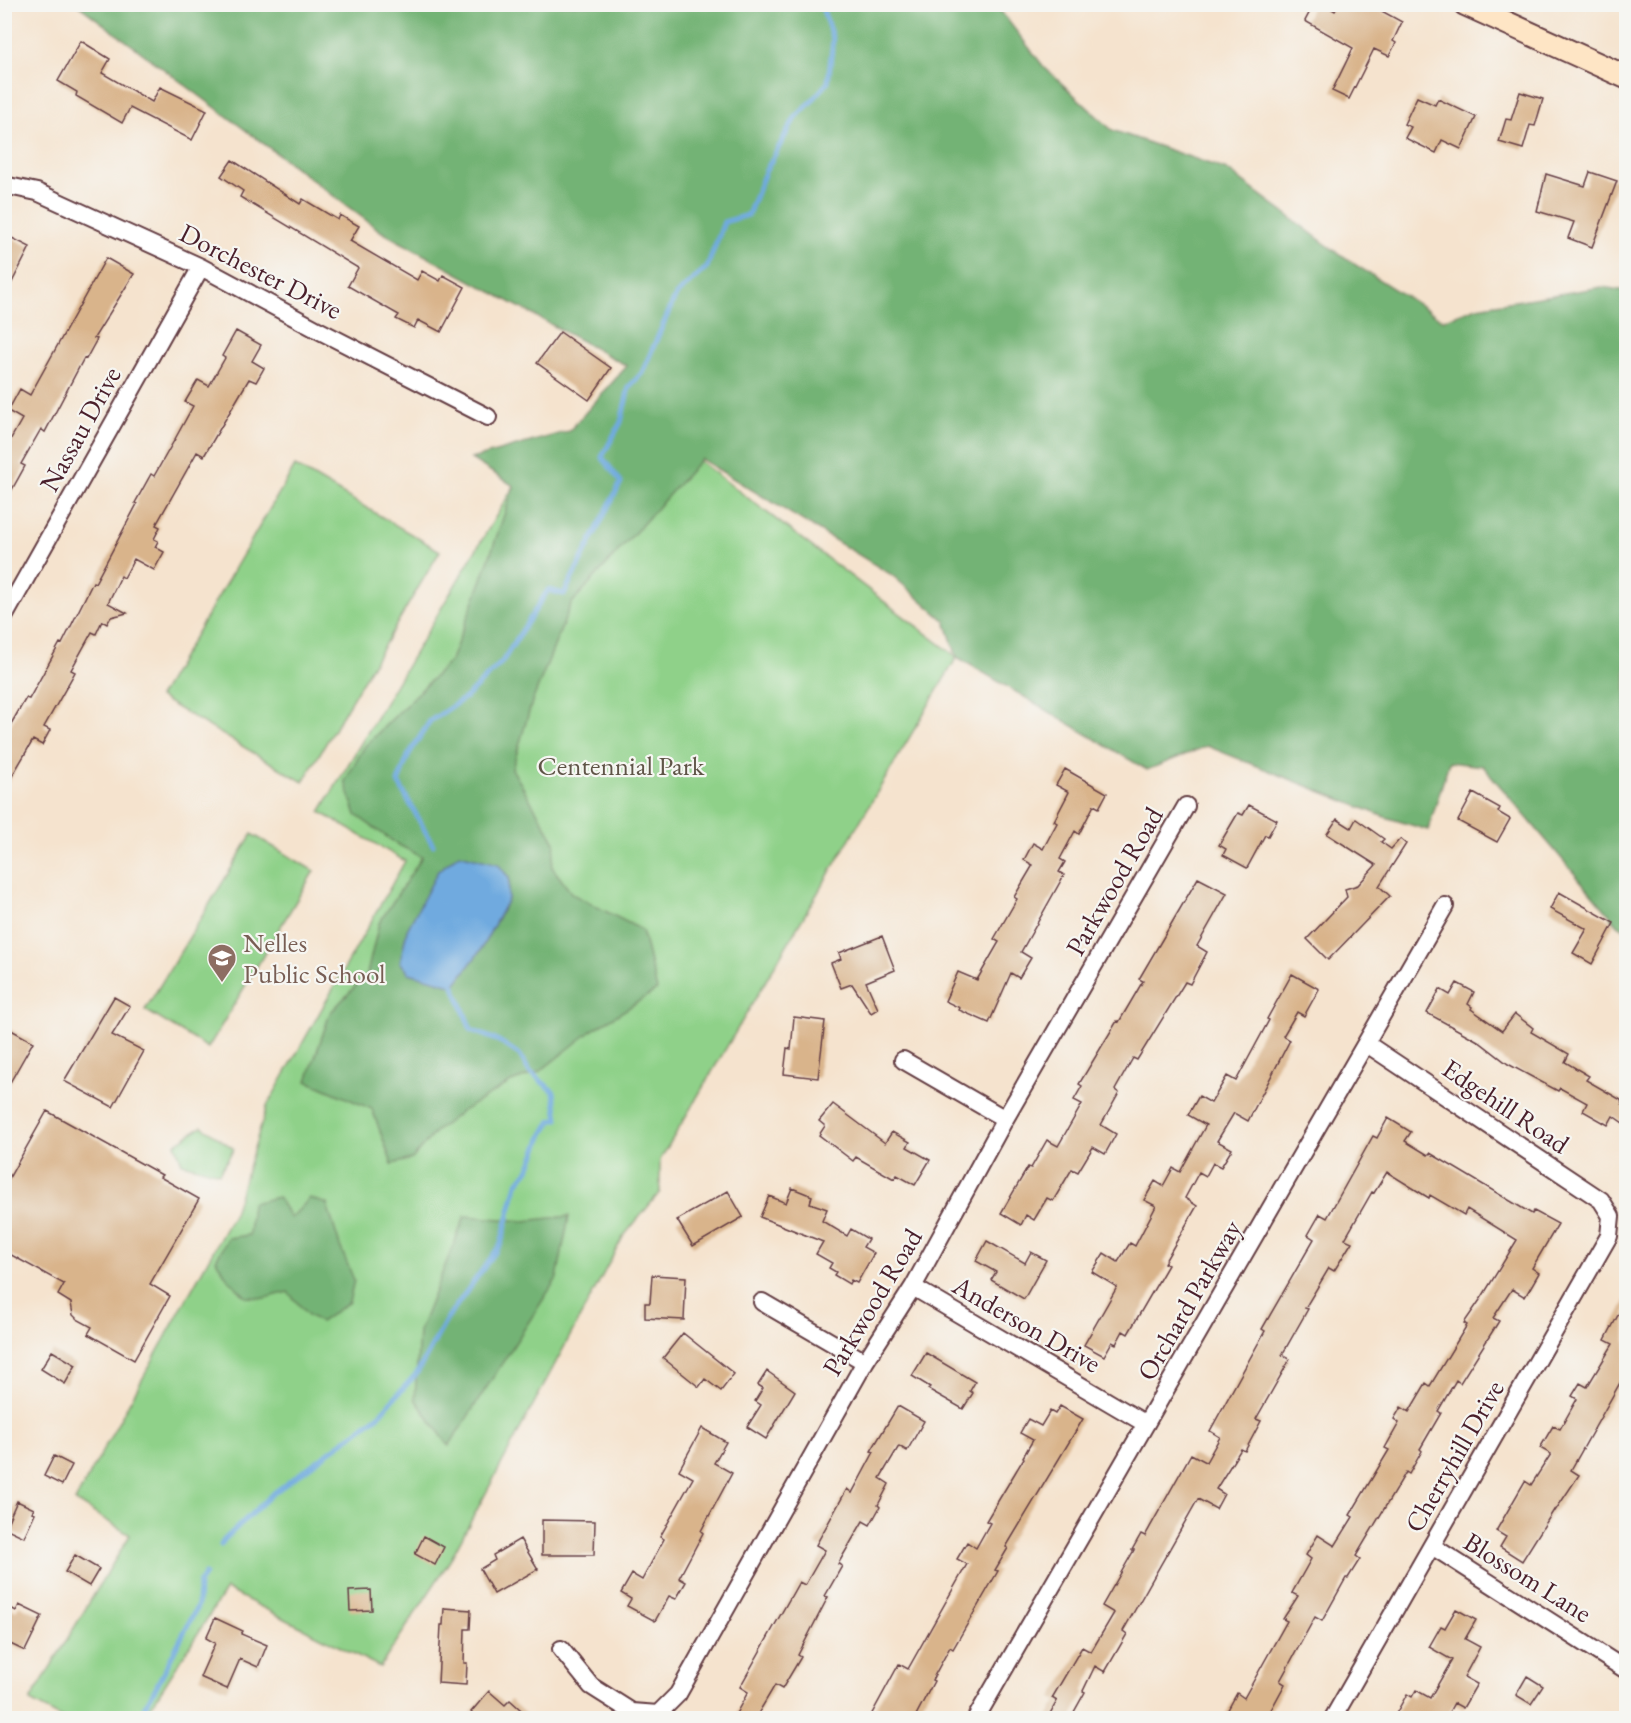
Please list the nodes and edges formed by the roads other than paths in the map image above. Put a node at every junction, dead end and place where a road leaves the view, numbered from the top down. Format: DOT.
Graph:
graph roads {
  1 [pos="1465,4"];
  2 [pos="1626,77"];
  3 [pos="4,184"];
  4 [pos="201,267"];
  5 [pos="488,417"];
  6 [pos="4,617"];
  7 [pos="1186,806"];
  8 [pos="1445,906"];
  9 [pos="1366,1044"];
  10 [pos="903,1060"];
  11 [pos="1005,1119"];
  12 [pos="1611,1216"];
  13 [pos="913,1287"];
  14 [pos="762,1302"];
  15 [pos="864,1362"];
  16 [pos="1146,1424"];
  17 [pos="1432,1546"];
  18 [pos="561,1649"];
  19 [pos="1626,1670"];
  20 [pos="976,1719"];
  21 [pos="1333,1719"];
  1 -- 2 [label="main road"];
  3 -- 4 [label="street, Dorchester Drive"];
  4 -- 5 [label="street, Dorchester Drive"];
  4 -- 6 [label="street, Nassau Drive"];
  7 -- 11 [label="street, Parkwood Road"];
  8 -- 9 [label="street, Orchard Parkway"];
  9 -- 12 [label="street, Edgehill Road"];
  9 -- 16 [label="street, Orchard Parkway"];
  10 -- 11 [label="street"];
  11 -- 13 [label="street, Parkwood Road"];
  12 -- 17 [label="street, Cherryhill Drive"];
  13 -- 15 [label="street, Parkwood Road"];
  13 -- 16 [label="street, Anderson Drive"];
  14 -- 15 [label="street"];
  15 -- 18 [label="street, Parkwood Road"];
  16 -- 20 [label="street, Orchard Parkway"];
  17 -- 19 [label="street, Blossom Lane"];
  17 -- 21 [label="street, Cherryhill Drive"];
}
